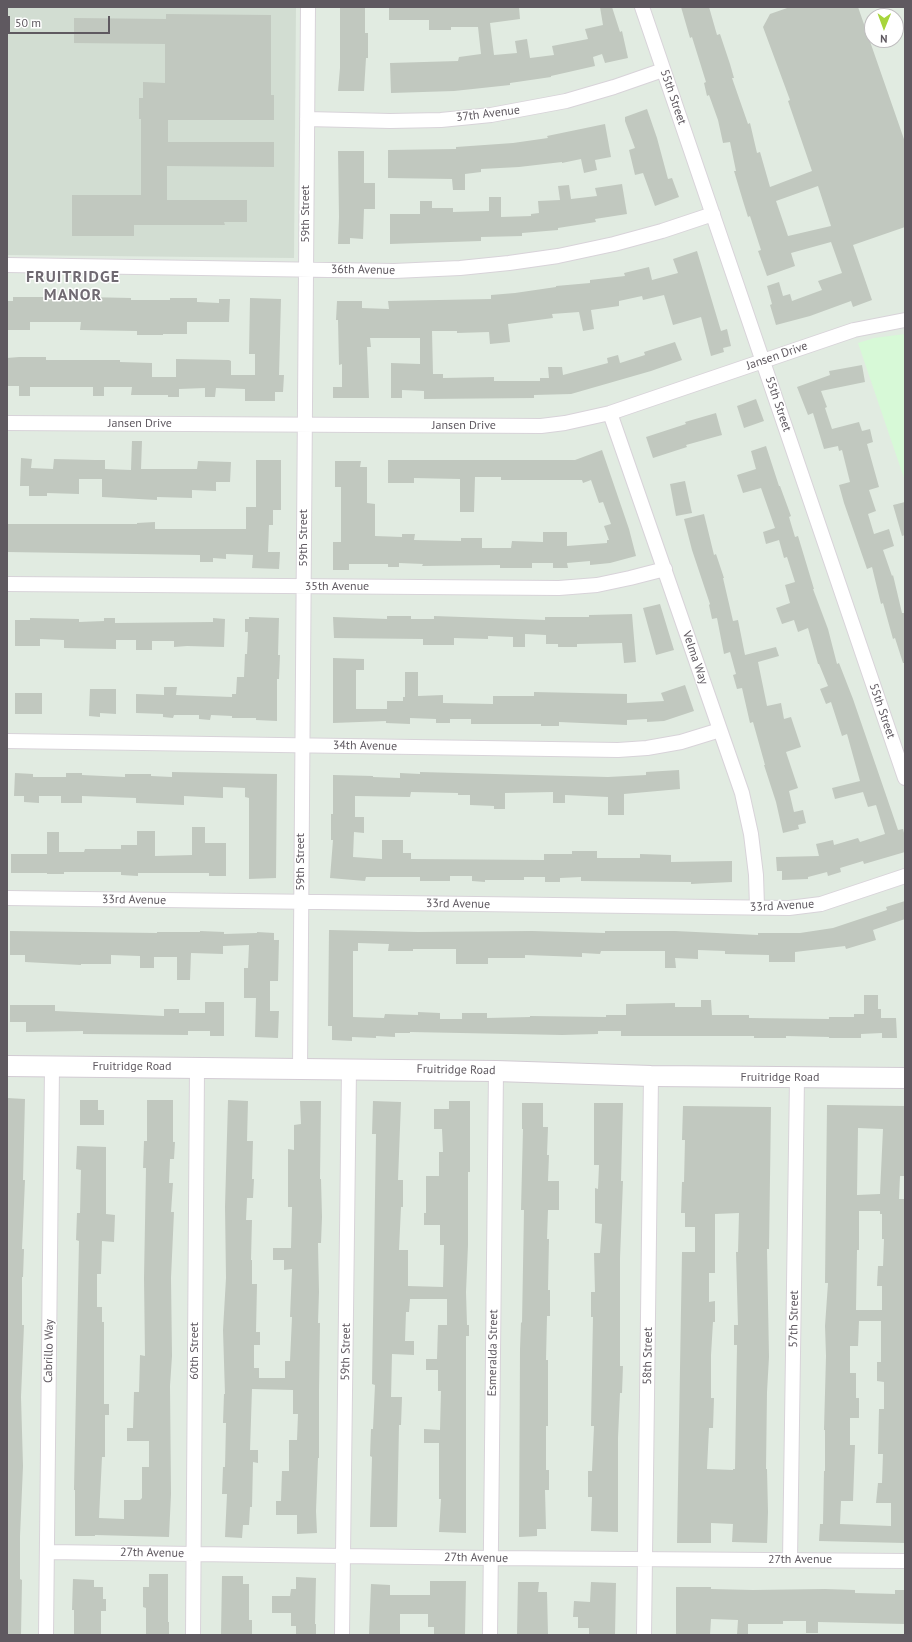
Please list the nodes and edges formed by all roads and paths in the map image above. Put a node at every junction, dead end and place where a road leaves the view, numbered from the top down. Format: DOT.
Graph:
graph roads {
  1 [pos="308,7"];
  2 [pos="642,7"];
  3 [pos="663,70"];
  4 [pos="307,119"];
  5 [pos="713,214"];
  6 [pos="7,265"];
  7 [pos="306,269"];
  8 [pos="905,320"];
  9 [pos="763,361"];
  10 [pos="610,413"];
  11 [pos="7,423"];
  12 [pos="305,425"];
  13 [pos="665,569"];
  14 [pos="7,584"];
  15 [pos="303,587"];
  16 [pos="720,730"];
  17 [pos="7,741"];
  18 [pos="302,745"];
  19 [pos="905,778"];
  20 [pos="905,876"];
  21 [pos="7,898"];
  22 [pos="301,902"];
  23 [pos="757,907"];
  24 [pos="7,1066"];
  25 [pos="52,1067"];
  26 [pos="198,1068"];
  27 [pos="300,1069"];
  28 [pos="349,1069"];
  29 [pos="496,1070"];
  30 [pos="651,1076"];
  31 [pos="797,1078"];
  32 [pos="905,1078"];
  33 [pos="47,1552"];
  34 [pos="194,1554"];
  35 [pos="343,1555"];
  36 [pos="491,1558"];
  37 [pos="646,1559"];
  38 [pos="790,1560"];
  39 [pos="905,1561"];
  40 [pos="46,1635"];
  41 [pos="193,1635"];
  42 [pos="342,1635"];
  43 [pos="490,1635"];
  44 [pos="644,1635"];
  1 -- 4 [label="street, 59th Street"];
  2 -- 3 [label="street, 55th Street"];
  3 -- 4 [label="street, 37th Avenue"];
  3 -- 5 [label="street, 55th Street"];
  4 -- 7 [label="street, 59th Street"];
  5 -- 7 [label="street, 36th Avenue"];
  5 -- 9 [label="street, 55th Street"];
  6 -- 7 [label="street, 36th Avenue"];
  7 -- 12 [label="street, 59th Street"];
  8 -- 9 [label="street, Jansen Drive"];
  9 -- 10 [label="street, Jansen Drive"];
  9 -- 19 [label="street, 55th Street"];
  10 -- 12 [label="street, Jansen Drive"];
  10 -- 13 [label="street, Velma Way"];
  11 -- 12 [label="street, Jansen Drive"];
  12 -- 15 [label="street, 59th Street"];
  13 -- 15 [label="street, 35th Avenue"];
  13 -- 16 [label="street, Velma Way"];
  14 -- 15 [label="street, 35th Avenue"];
  15 -- 18 [label="street, 59th Street"];
  16 -- 18 [label="street, 34th Avenue"];
  16 -- 23 [label="street, Velma Way"];
  17 -- 18 [label="street, 34th Avenue"];
  18 -- 22 [label="street, 59th Street"];
  20 -- 23 [label="street, 33rd Avenue"];
  21 -- 22 [label="street, 33rd Avenue"];
  22 -- 23 [label="street, 33rd Avenue"];
  22 -- 27 [label="street, 59th Street"];
  24 -- 25 [label="main road, Fruitridge Road"];
  25 -- 26 [label="main road, Fruitridge Road"];
  25 -- 33 [label="street, Cabrillo Way"];
  26 -- 27 [label="main road, Fruitridge Road"];
  26 -- 34 [label="street, 60th Street"];
  27 -- 28 [label="main road, Fruitridge Road"];
  28 -- 29 [label="main road, Fruitridge Road"];
  28 -- 35 [label="street, 59th Street"];
  29 -- 30 [label="main road, Fruitridge Road"];
  29 -- 36 [label="street, Esmeralda Street"];
  30 -- 31 [label="main road, Fruitridge Road"];
  30 -- 37 [label="street, 58th Street"];
  31 -- 32 [label="main road, Fruitridge Road"];
  31 -- 38 [label="street, 57th Street"];
  33 -- 34 [label="street, 27th Avenue"];
  33 -- 40 [label="street, Cabrillo Way"];
  34 -- 35 [label="street, 27th Avenue"];
  34 -- 41 [label="street, 60th Street"];
  35 -- 36 [label="street, 27th Avenue"];
  35 -- 42 [label="street, 59th Street"];
  36 -- 37 [label="street, 27th Avenue"];
  36 -- 43 [label="street, Esmeralda Street"];
  37 -- 38 [label="street, 27th Avenue"];
  37 -- 44 [label="street, 58th Street"];
  38 -- 39 [label="street, 27th Avenue"];
}
